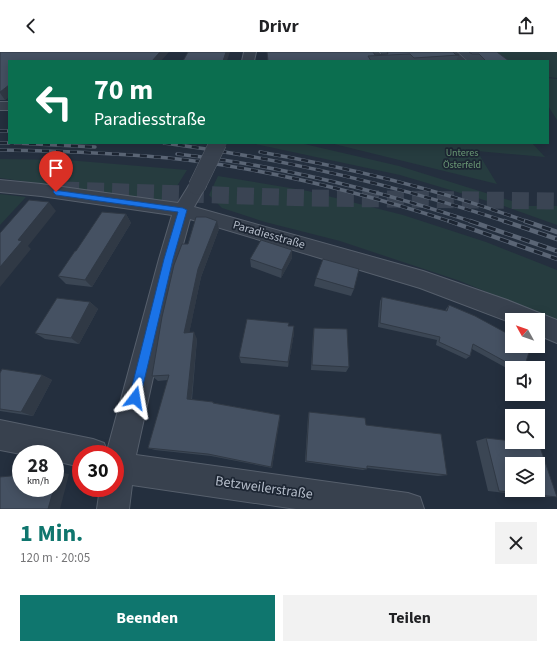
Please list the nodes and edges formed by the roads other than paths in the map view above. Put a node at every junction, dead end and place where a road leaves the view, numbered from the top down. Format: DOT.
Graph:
graph roads {
  1 [pos="450,52"];
  2 [pos="459,60"];
  3 [pos="218,144"];
  4 [pos="0,186"];
  5 [pos="41,190"];
  6 [pos="26,206"];
  7 [pos="183,210"];
  8 [pos="513,313"];
  9 [pos="545,326"];
  10 [pos="557,332"];
  11 [pos="0,435"];
  12 [pos="116,445"];
  13 [pos="72,451"];
  14 [pos="124,462"];
  15 [pos="113,497"];
  16 [pos="113,509"];
  17 [pos="408,509"];
  1 -- 2 [label="street"];
  3 -- 7 [label="street, bridge"];
  4 -- 5 [label="street, Paradiesstraße"];
  5 -- 6 [label="street"];
  5 -- 7 [label="street, Paradiesstraße"];
  7 -- 8 [label="street, Paradiesstraße"];
  7 -- 12 [label="street"];
  9 -- 10 [label="street"];
  11 -- 13 [label="street, Betzweilerstraße"];
  14 -- 17 [label="street, Betzweilerstraße"];
  15 -- 16 [label="street"];
}
